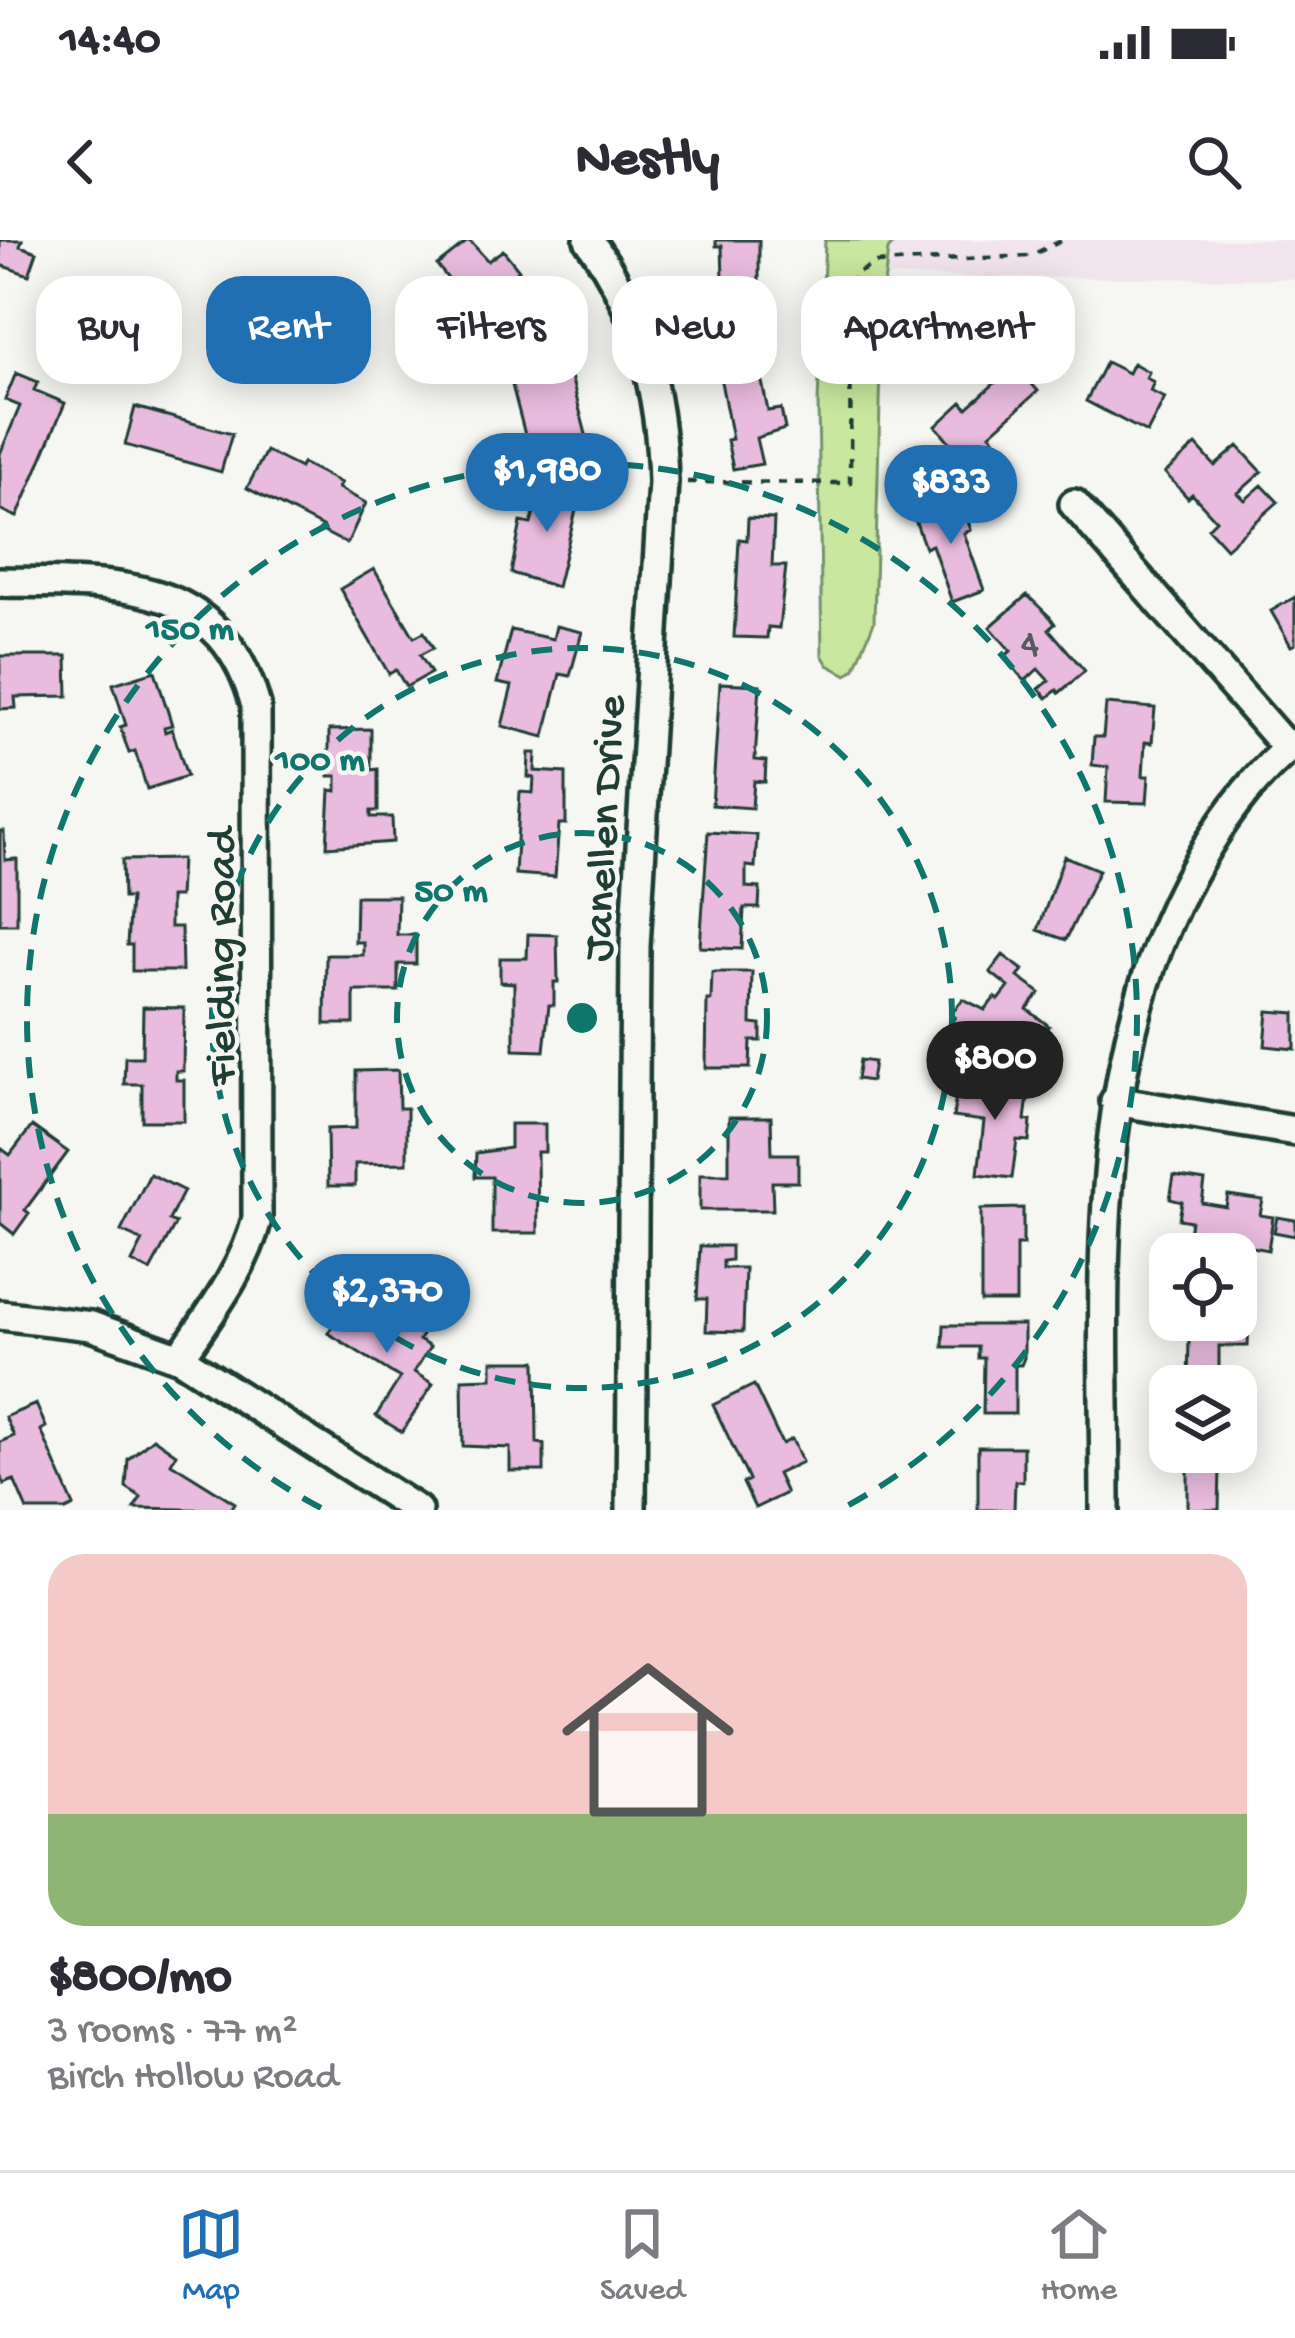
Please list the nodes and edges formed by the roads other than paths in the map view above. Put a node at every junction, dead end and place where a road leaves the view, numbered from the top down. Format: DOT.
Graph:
graph roads {
  1 [pos="589,240"];
  2 [pos="1074,504"];
  3 [pos="0,582"];
  4 [pos="1291,746"];
  5 [pos="1115,1101"];
  6 [pos="1295,1131"];
  7 [pos="0,1315"];
  8 [pos="180,1358"];
  9 [pos="417,1510"];
  10 [pos="631,1510"];
  11 [pos="1105,1510"];
  1 -- 10 [label="street, Janellen Drive"];
  2 -- 4 [label="street"];
  3 -- 8 [label="street, Fielding Road"];
  4 -- 5 [label="street"];
  5 -- 6 [label="street"];
  5 -- 11 [label="street"];
  7 -- 8 [label="street"];
  8 -- 9 [label="street"];
}
